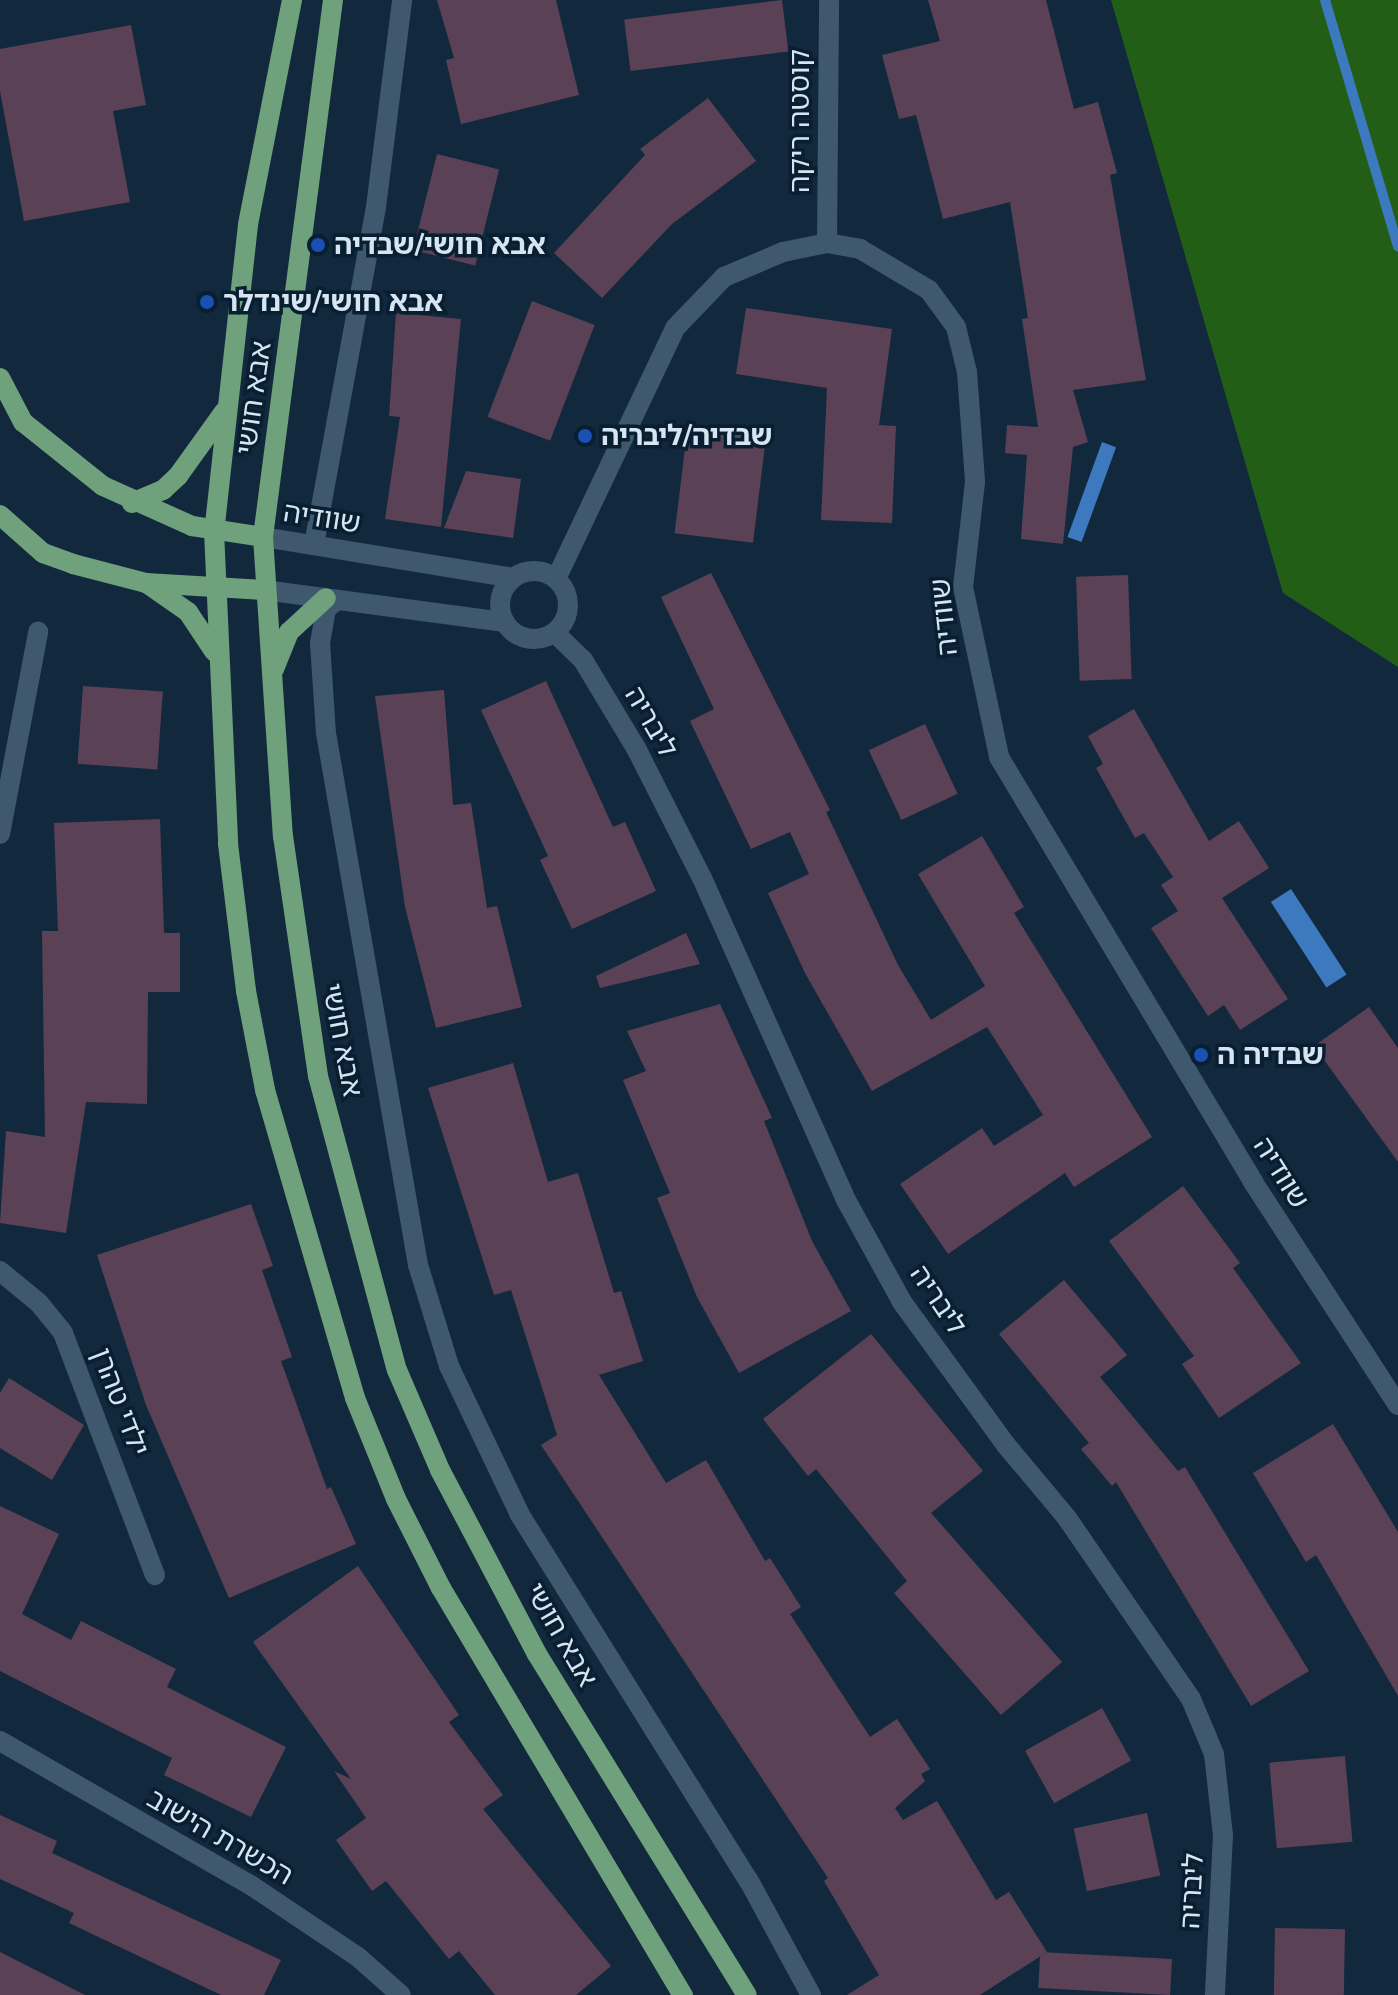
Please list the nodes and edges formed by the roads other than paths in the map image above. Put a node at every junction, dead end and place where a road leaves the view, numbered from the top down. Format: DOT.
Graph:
graph roads {
  1 [pos="292,0"];
  2 [pos="333,0"];
  3 [pos="402,0"];
  4 [pos="829,0"];
  5 [pos="827,243"];
  6 [pos="0,378"];
  7 [pos="224,412"];
  8 [pos="132,503"];
  9 [pos="0,515"];
  10 [pos="214,531"];
  11 [pos="263,537"];
  12 [pos="314,545"];
  13 [pos="513,578"];
  14 [pos="556,579"];
  15 [pos="146,583"];
  16 [pos="214,587"];
  17 [pos="264,590"];
  18 [pos="332,599"];
  19 [pos="505,622"];
  20 [pos="38,632"];
  21 [pos="555,633"];
  22 [pos="219,662"];
  23 [pos="272,677"];
  24 [pos="0,834"];
  25 [pos="0,1271"];
  26 [pos="1398,1405"];
  27 [pos="155,1575"];
  28 [pos="0,1741"];
  29 [pos="401,1995"];
  30 [pos="683,1995"];
  31 [pos="747,1995"];
  32 [pos="811,1995"];
  33 [pos="1215,1995"];
  1 -- 7 [label="main road, אבא חושי"];
  2 -- 11 [label="main road, אבא חושי"];
  3 -- 12 [label="street"];
  4 -- 5 [label="street, קוסטה ריקה"];
  5 -- 14 [label="street, שוודיה"];
  5 -- 26 [label="street, שוודיה"];
  6 -- 8 [label="main road"];
  7 -- 8 [label="main road"];
  7 -- 10 [label="main road, אבא חושי"];
  8 -- 10 [label="main road"];
  9 -- 15 [label="main road"];
  10 -- 11 [label="main road"];
  10 -- 16 [label="main road, אבא חושי"];
  11 -- 12 [label="street, שוודיה"];
  11 -- 17 [label="main road, אבא חושי"];
  12 -- 13 [label="street, שוודיה"];
  13 -- 14 [label="street, שוודיה"];
  13 -- 19 [label="street"];
  14 -- 21 [label="street"];
  15 -- 16 [label="main road"];
  15 -- 22 [label="main road"];
  16 -- 17 [label="main road"];
  16 -- 22 [label="main road, אבא חושי"];
  17 -- 18 [label="street"];
  17 -- 23 [label="main road, אבא חושי"];
  18 -- 19 [label="street"];
  18 -- 23 [label="main road"];
  18 -- 32 [label="street, אבא חושי"];
  19 -- 21 [label="street"];
  20 -- 24 [label="street"];
  21 -- 33 [label="street, ליבריה"];
  22 -- 30 [label="main road, אבא חושי"];
  23 -- 31 [label="main road, אבא חושי"];
  25 -- 27 [label="street, ילדי טהרן"];
  28 -- 29 [label="street, הכשרת הישוב"];
}
